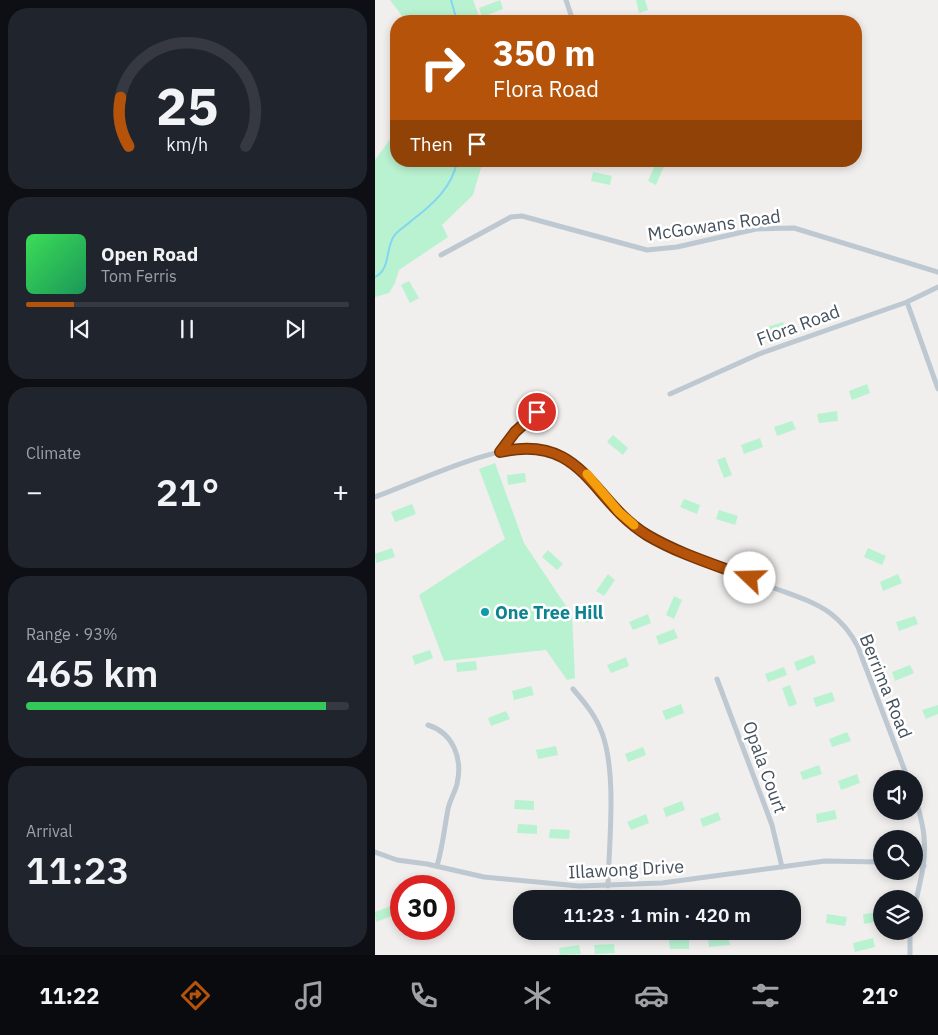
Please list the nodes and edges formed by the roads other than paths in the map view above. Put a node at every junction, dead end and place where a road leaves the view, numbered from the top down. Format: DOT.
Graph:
graph roads {
  1 [pos="566,0"];
  2 [pos="571,15"];
  3 [pos="441,255"];
  4 [pos="938,272"];
  5 [pos="938,287"];
  6 [pos="907,302"];
  7 [pos="938,389"];
  8 [pos="670,394"];
  9 [pos="537,412"];
  10 [pos="500,452"];
  11 [pos="375,497"];
  12 [pos="717,679"];
  13 [pos="573,689"];
  14 [pos="428,725"];
  15 [pos="905,770"];
  16 [pos="921,820"];
  17 [pos="375,852"];
  18 [pos="873,862"];
  19 [pos="437,866"];
  20 [pos="924,866"];
  21 [pos="782,867"];
  22 [pos="608,886"];
  23 [pos="918,890"];
  24 [pos="910,940"];
  25 [pos="910,955"];
  1 -- 2 [label="street"];
  3 -- 4 [label="street, McGowans Road"];
  5 -- 6 [label="street, Flora Road"];
  6 -- 7 [label="street"];
  6 -- 8 [label="street, Flora Road"];
  9 -- 10 [label="street"];
  10 -- 11 [label="street, Berrima Road"];
  10 -- 15 [label="street, Berrima Road"];
  12 -- 21 [label="street, Opala Court"];
  13 -- 22 [label="street"];
  14 -- 19 [label="street"];
  16 -- 20 [label="street"];
  17 -- 19 [label="street, Illawong Drive"];
  18 -- 21 [label="street, Illawong Drive"];
  19 -- 22 [label="street, Illawong Drive"];
  20 -- 23 [label="street"];
  21 -- 22 [label="street, Illawong Drive"];
  24 -- 25 [label="street"];
}
